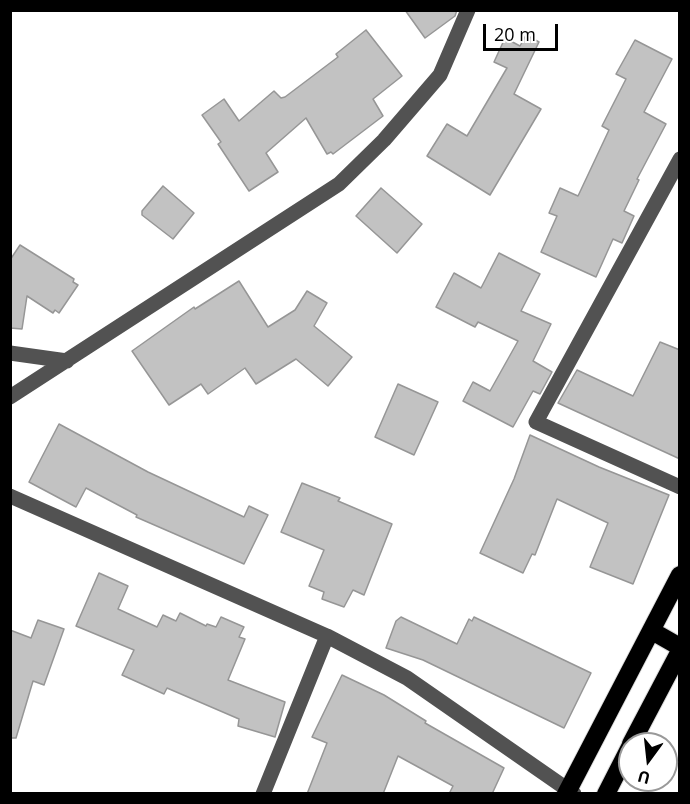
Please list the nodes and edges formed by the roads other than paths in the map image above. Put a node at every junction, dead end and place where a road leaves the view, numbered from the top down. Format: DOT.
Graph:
graph roads {
  1 [pos="468,10"];
  2 [pos="680,159"];
  3 [pos="10,353"];
  4 [pos="67,361"];
  5 [pos="10,398"];
  6 [pos="680,487"];
  7 [pos="10,496"];
  8 [pos="680,575"];
  9 [pos="652,631"];
  10 [pos="327,636"];
  11 [pos="680,649"];
  12 [pos="638,732"];
  13 [pos="618,770"];
  14 [pos="569,792"];
  15 [pos="263,794"];
  16 [pos="606,794"];
  1 -- 4 [label="street"];
  2 -- 6 [label="street"];
  3 -- 4 [label="street"];
  4 -- 5 [label="street"];
  7 -- 10 [label="street"];
  8 -- 9 [label="highway"];
  9 -- 11 [label="highway"];
  9 -- 14 [label="highway"];
  10 -- 14 [label="street"];
  10 -- 15 [label="street"];
  11 -- 12 [label="highway"];
  13 -- 16 [label="highway"];
}
